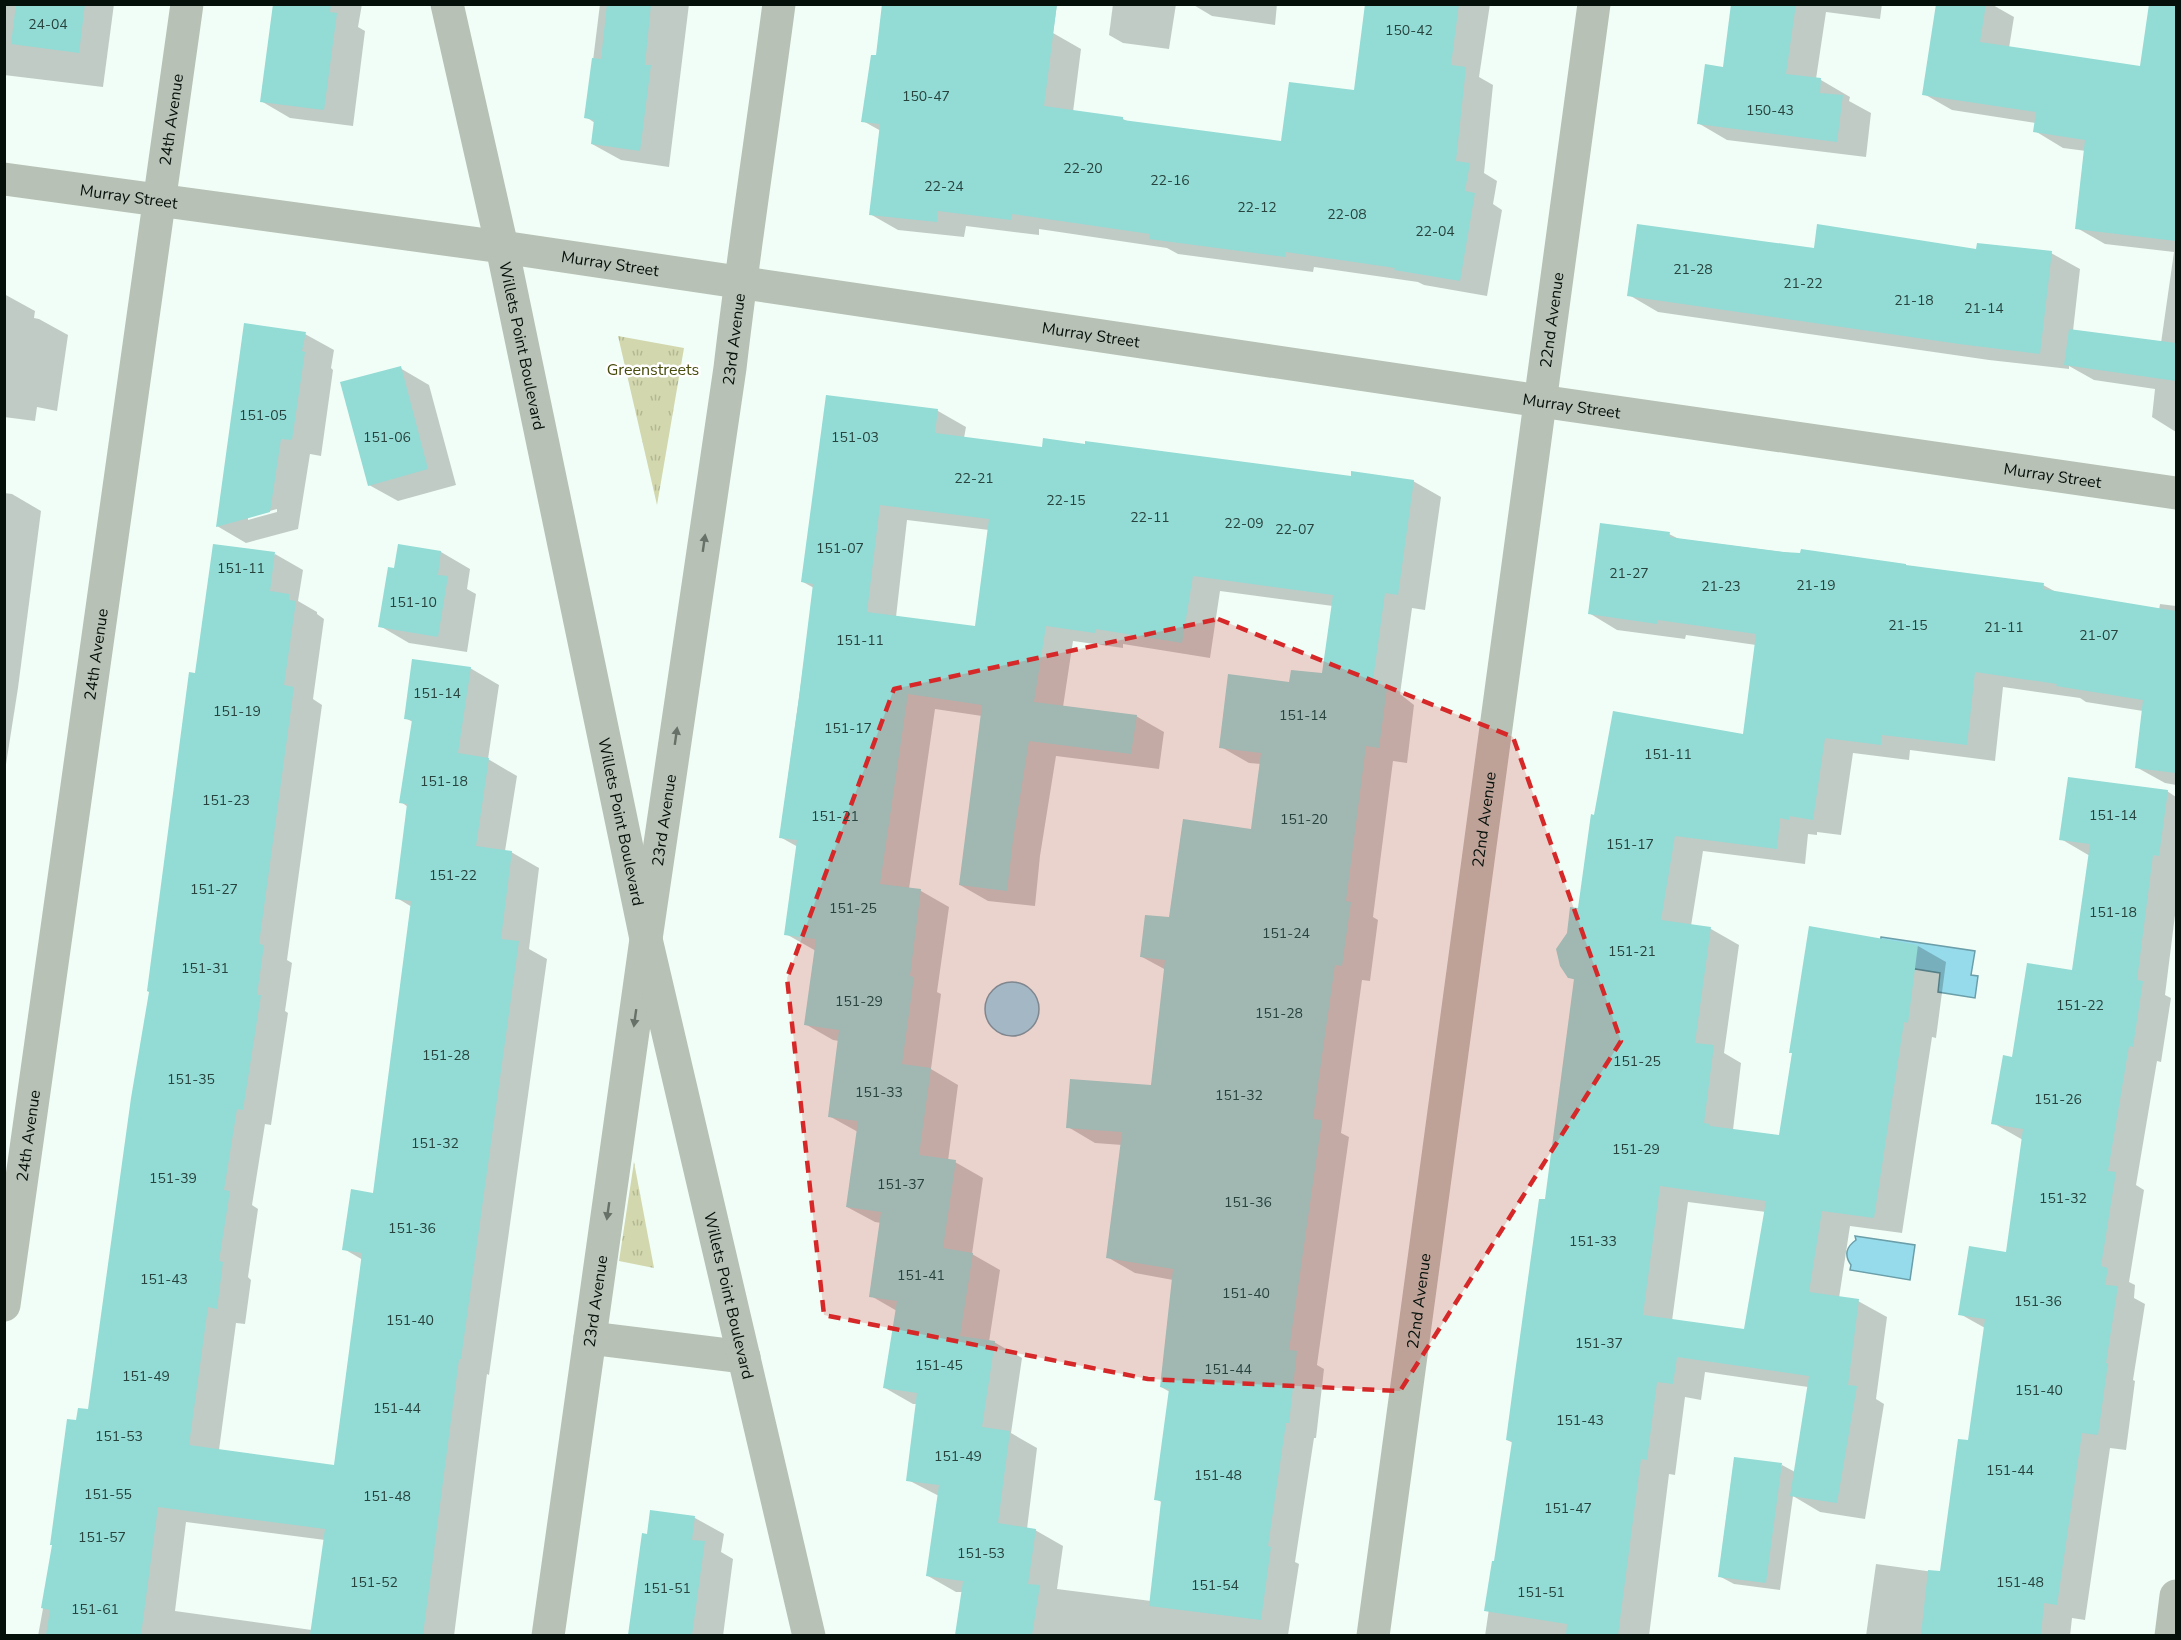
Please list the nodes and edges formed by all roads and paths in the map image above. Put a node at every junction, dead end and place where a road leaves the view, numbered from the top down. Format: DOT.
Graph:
graph roads {
  1 [pos="187,4"];
  2 [pos="447,4"];
  3 [pos="779,4"];
  4 [pos="1594,4"];
  5 [pos="4,179"];
  6 [pos="159,201"];
  7 [pos="502,247"];
  8 [pos="739,282"];
  9 [pos="1540,401"];
  10 [pos="2176,493"];
  11 [pos="646,939"];
  12 [pos="4,1305"];
  13 [pos="590,1338"];
  14 [pos="744,1358"];
  15 [pos="2176,1596"];
  16 [pos="548,1635"];
  17 [pos="809,1635"];
  18 [pos="1373,1635"];
  19 [pos="2171,1635"];
  1 -- 6 [label="street, 24th Avenue"];
  2 -- 7 [label="street, Willets Point Boulevard"];
  3 -- 8 [label="street, 23rd Avenue"];
  4 -- 9 [label="street, 22nd Avenue"];
  5 -- 6 [label="street, Murray Street"];
  6 -- 7 [label="street, Murray Street"];
  6 -- 12 [label="street, 24th Avenue"];
  7 -- 8 [label="street, Murray Street"];
  7 -- 11 [label="street, Willets Point Boulevard"];
  8 -- 9 [label="street, Murray Street"];
  11 -- 8 [label="street, 23rd Avenue, one-way"];
  9 -- 10 [label="street, Murray Street"];
  9 -- 18 [label="street, 22nd Avenue"];
  11 -- 13 [label="street, 23rd Avenue, one-way"];
  11 -- 14 [label="street, Willets Point Boulevard"];
  13 -- 14 [label="street"];
  13 -- 16 [label="street, 23rd Avenue"];
  14 -- 17 [label="street, Willets Point Boulevard"];
  15 -- 19 [label="street"];
}
